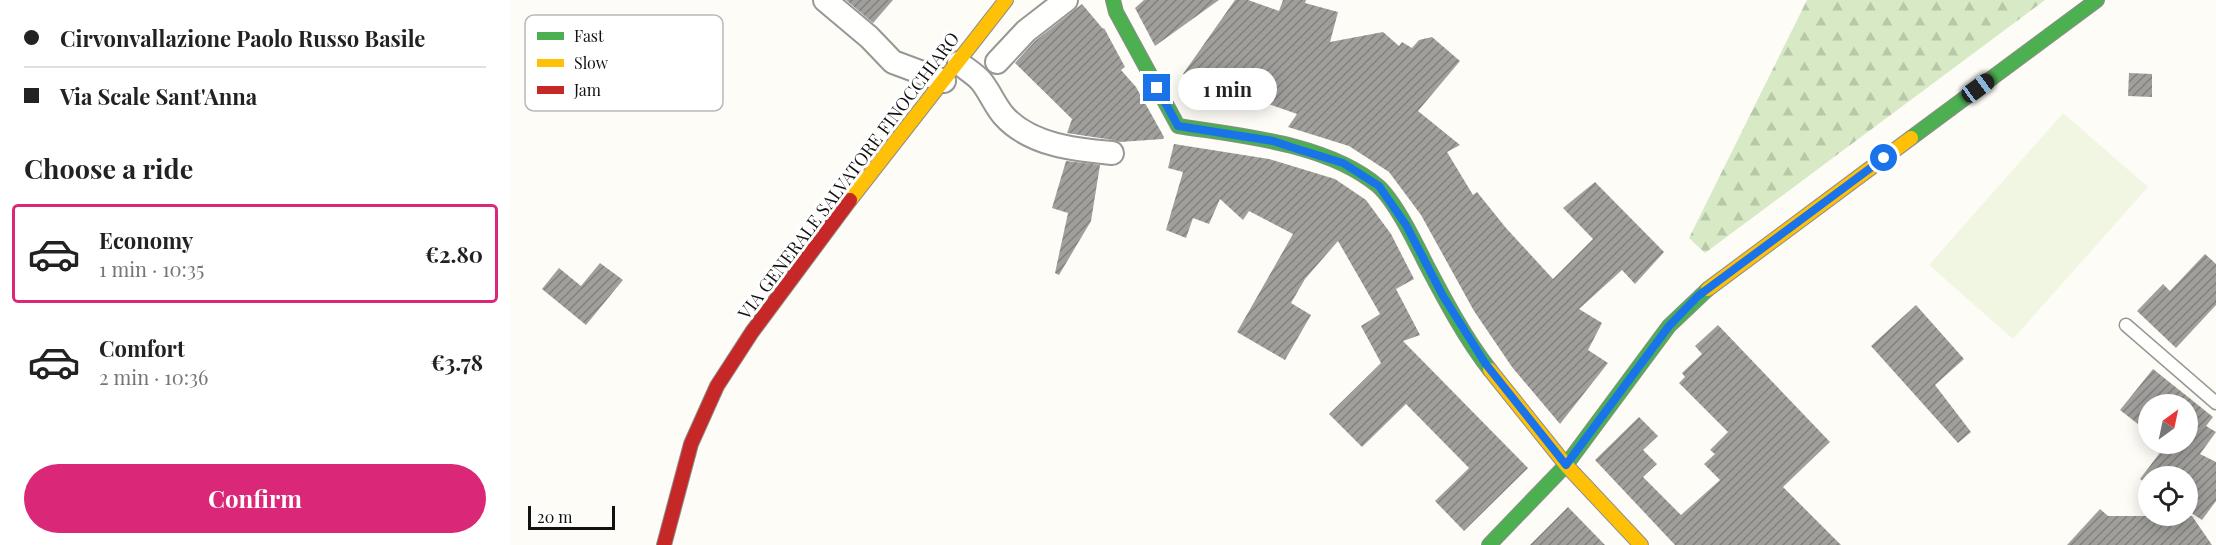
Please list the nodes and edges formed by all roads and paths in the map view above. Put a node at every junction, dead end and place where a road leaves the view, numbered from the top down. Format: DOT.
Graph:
graph roads {
  1 [pos="825,0"];
  2 [pos="1006,0"];
  3 [pos="1066,0"];
  4 [pos="1113,0"];
  5 [pos="2097,0"];
  6 [pos="997,62"];
  7 [pos="959,63"];
  8 [pos="944,81"];
  9 [pos="1112,153"];
  10 [pos="2126,325"];
  11 [pos="2216,403"];
  12 [pos="1566,465"];
  13 [pos="664,545"];
  14 [pos="1489,545"];
  15 [pos="1641,545"];
  1 -- 8 [label="street"];
  2 -- 7 [label="street, VIA GENERALE SALVATORE FINOCCHIARO"];
  3 -- 6 [label="street"];
  4 -- 12 [label="street"];
  5 -- 12 [label="street"];
  7 -- 8 [label="street, VIA GENERALE SALVATORE FINOCCHIARO"];
  7 -- 9 [label="street"];
  8 -- 13 [label="street, VIA GENERALE SALVATORE FINOCCHIARO"];
  10 -- 11 [label="lane"];
  12 -- 14 [label="street"];
  12 -- 15 [label="street"];
}
